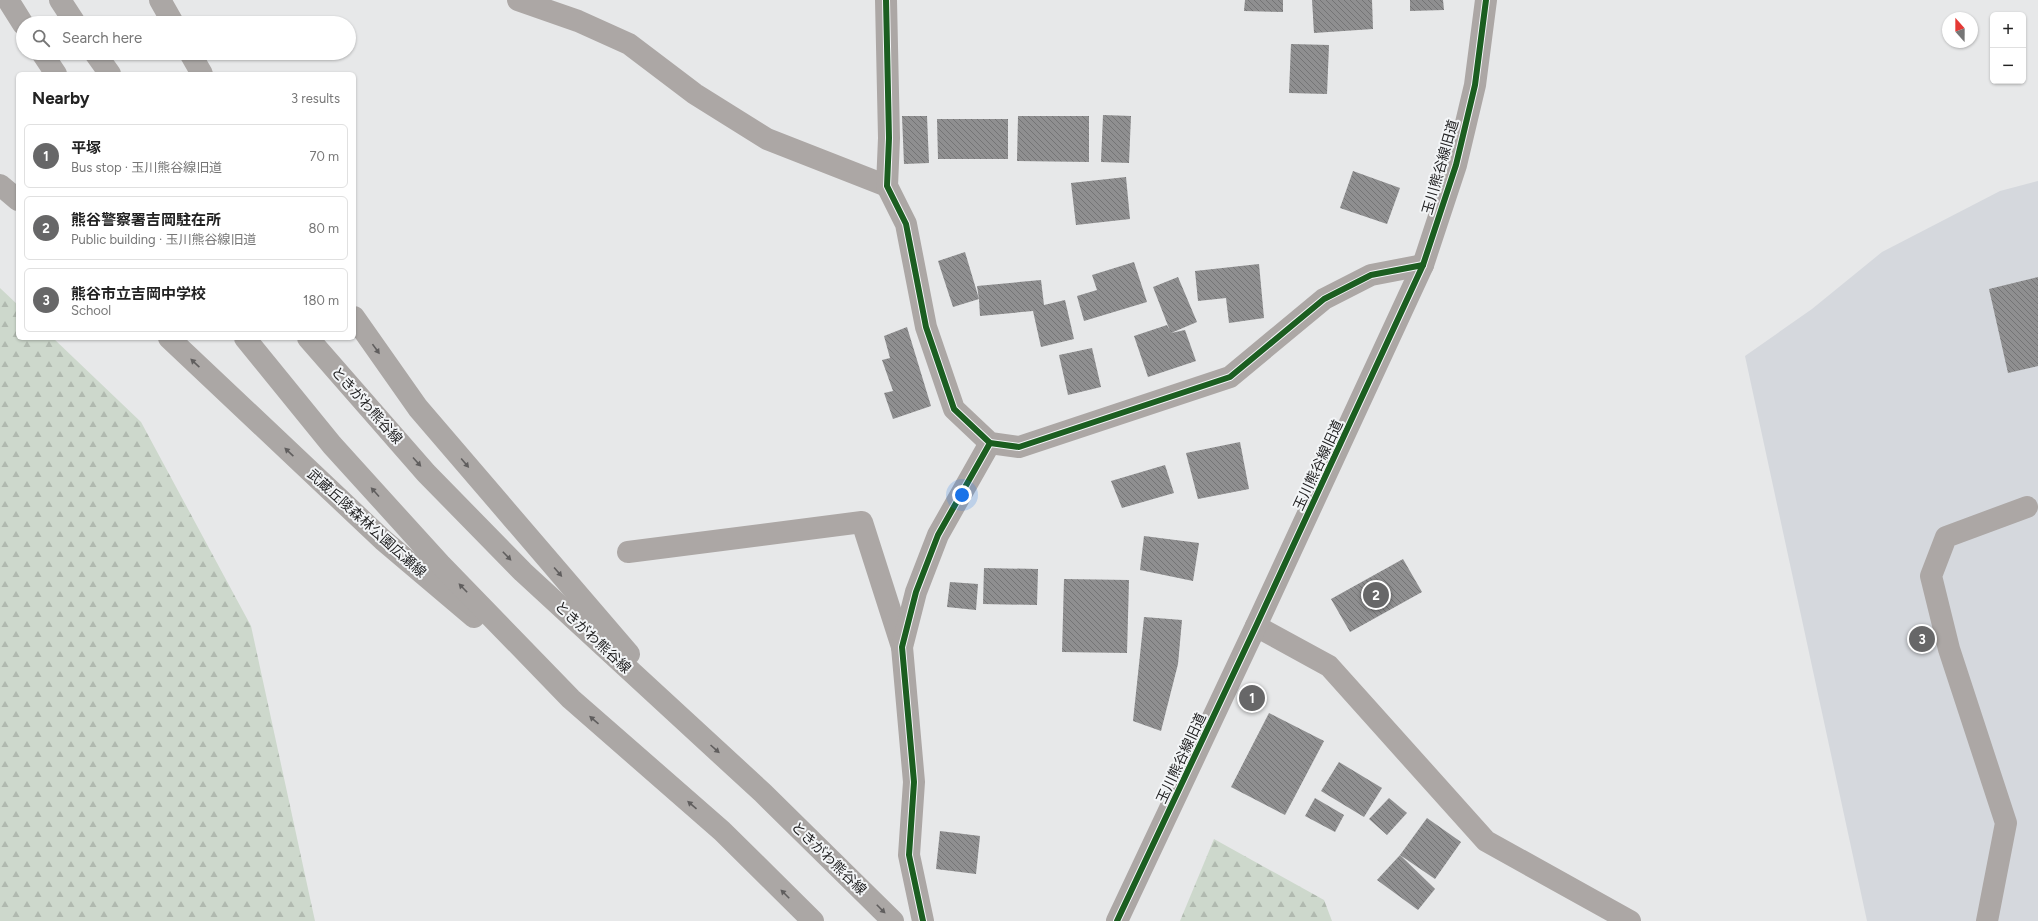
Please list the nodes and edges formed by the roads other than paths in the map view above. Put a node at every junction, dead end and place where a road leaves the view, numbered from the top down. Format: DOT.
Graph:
graph roads {
  1 [pos="8,0"];
  2 [pos="60,0"];
  3 [pos="160,0"];
  4 [pos="518,0"];
  5 [pos="886,0"];
  6 [pos="1486,0"];
  7 [pos="18,16"];
  8 [pos="70,16"];
  9 [pos="169,16"];
  10 [pos="47,60"];
  11 [pos="100,60"];
  12 [pos="194,60"];
  13 [pos="55,72"];
  14 [pos="109,72"];
  15 [pos="201,72"];
  16 [pos="0,184"];
  17 [pos="887,186"];
  18 [pos="16,198"];
  19 [pos="1423,265"];
  20 [pos="356,320"];
  21 [pos="171,340"];
  22 [pos="247,340"];
  23 [pos="310,340"];
  24 [pos="990,444"];
  25 [pos="2027,507"];
  26 [pos="628,552"];
  27 [pos="1256,626"];
  28 [pos="902,648"];
  29 [pos="571,699"];
  30 [pos="694,730"];
  31 [pos="813,921"];
  32 [pos="893,921"];
  33 [pos="923,921"];
  34 [pos="1117,921"];
  35 [pos="1630,921"];
  36 [pos="1987,921"];
  1 -- 7 [label="main road"];
  2 -- 8 [label="main road"];
  3 -- 9 [label="main road"];
  4 -- 17 [label="street"];
  5 -- 17 [label="street"];
  6 -- 19 [label="street, 玉川熊谷線旧道"];
  10 -- 13 [label="main road"];
  11 -- 14 [label="main road"];
  12 -- 15 [label="main road"];
  16 -- 18 [label="main road"];
  17 -- 24 [label="street"];
  19 -- 24 [label="street"];
  19 -- 27 [label="street, 玉川熊谷線旧道"];
  20 -- 30 [label="main road, one-way"];
  29 -- 21 [label="main road, 武蔵丘陵森林公園広瀬線, one-way"];
  29 -- 22 [label="main road, one-way"];
  23 -- 30 [label="main road, ときがわ熊谷線, one-way"];
  24 -- 28 [label="street"];
  25 -- 36 [label="street"];
  26 -- 28 [label="street"];
  27 -- 34 [label="street, 玉川熊谷線旧道"];
  27 -- 35 [label="street"];
  28 -- 33 [label="street"];
  31 -- 29 [label="main road, one-way"];
  30 -- 32 [label="main road, ときがわ熊谷線, one-way"];
}
